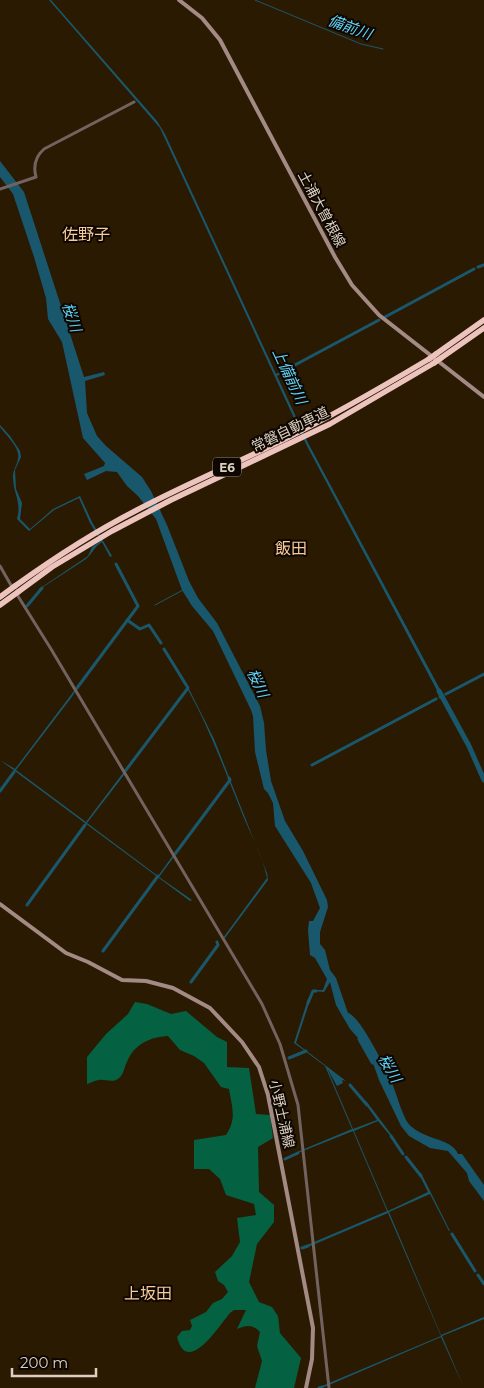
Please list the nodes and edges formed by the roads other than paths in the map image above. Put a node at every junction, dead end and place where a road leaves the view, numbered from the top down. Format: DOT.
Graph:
graph roads {
  1 [pos="179,0"];
  2 [pos="134,102"];
  3 [pos="0,189"];
  4 [pos="484,320"];
  5 [pos="484,328"];
  6 [pos="471,333"];
  7 [pos="431,361"];
  8 [pos="484,397"];
  9 [pos="286,442"];
  10 [pos="0,566"];
  11 [pos="17,589"];
  12 [pos="0,597"];
  13 [pos="0,605"];
  14 [pos="0,904"];
  15 [pos="306,1388"];
  16 [pos="328,1388"];
  1 -- 8 [label="main road, 土浦大曽根線"];
  2 -- 3 [label="street"];
  4 -- 6 [label="highway, 常磐自動車道 / E6"];
  5 -- 6 [label="highway, 常磐自動車道 / E6"];
  6 -- 7 [label="highway, 常磐自動車道 / E6, bridge"];
  7 -- 9 [label="highway, 常磐自動車道 / E6"];
  7 -- 9 [label="highway, 常磐自動車道 / E6"];
  9 -- 11 [label="highway, 常磐自動車道 / E6"];
  10 -- 16 [label="street"];
  11 -- 12 [label="highway, 常磐自動車道 / E6, bridge"];
  11 -- 13 [label="highway, 常磐自動車道 / E6, bridge"];
  14 -- 15 [label="main road, 小野土浦線"];
}
